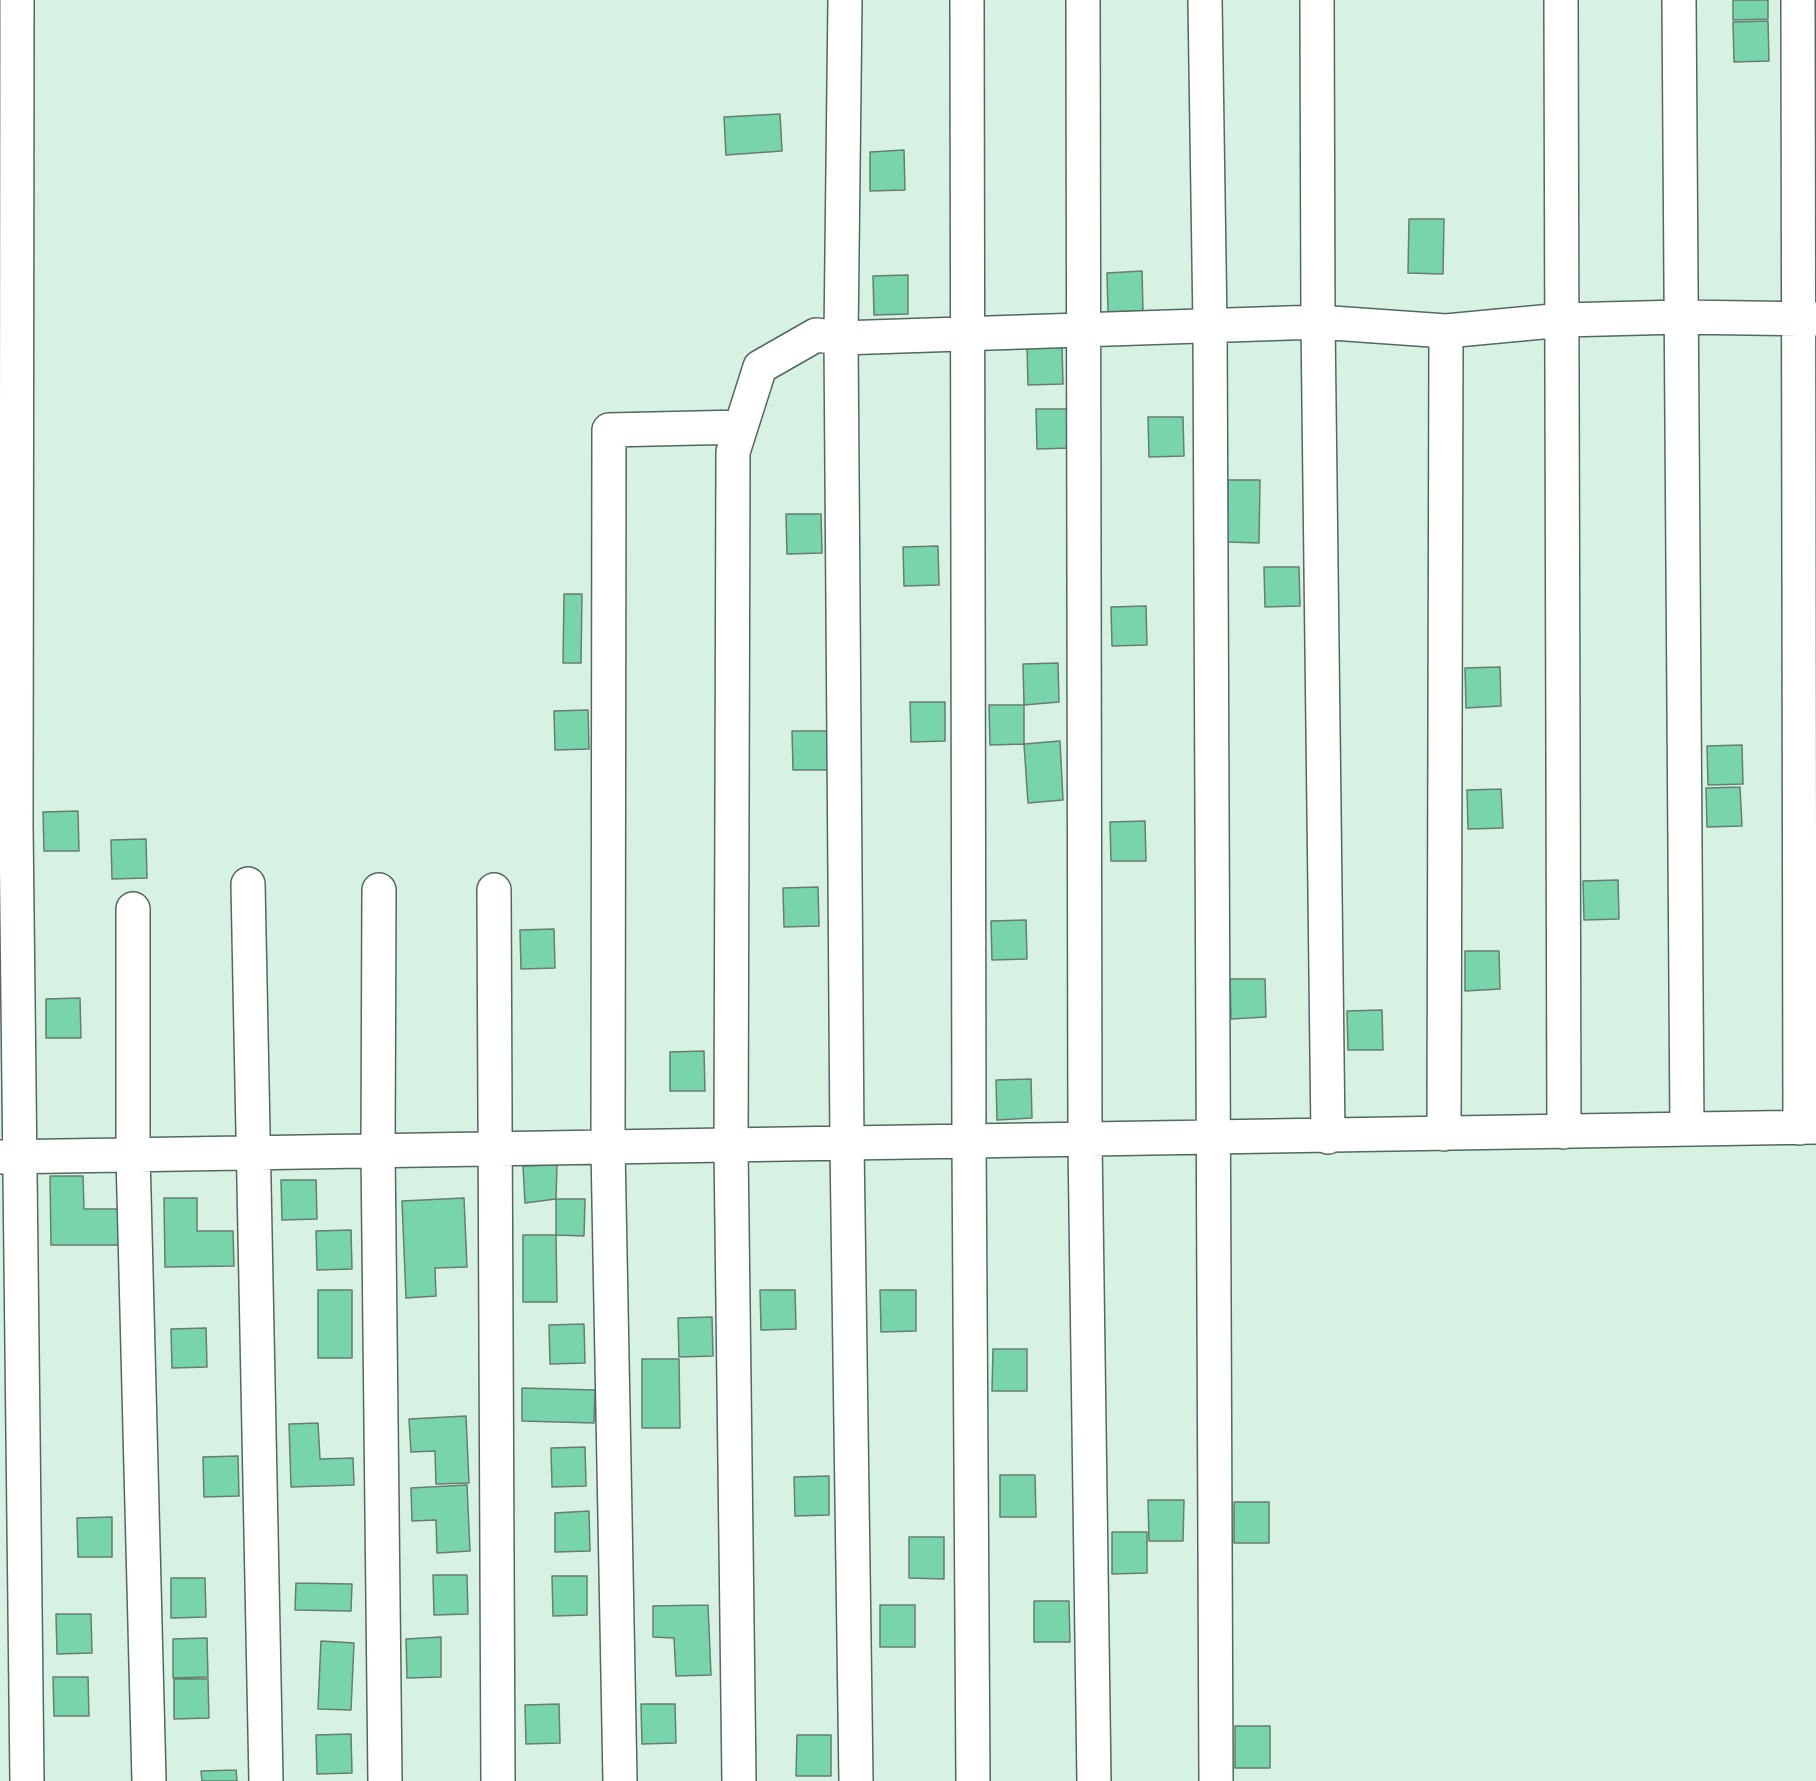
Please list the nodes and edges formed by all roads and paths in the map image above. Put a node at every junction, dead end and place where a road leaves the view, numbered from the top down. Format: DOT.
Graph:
graph roads {
  1 [pos="17,0"];
  2 [pos="845,0"];
  3 [pos="967,0"];
  4 [pos="1083,0"];
  5 [pos="1205,0"];
  6 [pos="1317,0"];
  7 [pos="1561,0"];
  8 [pos="1679,0"];
  9 [pos="1798,0"];
  10 [pos="1681,317"];
  11 [pos="1807,319"];
  12 [pos="1563,320"];
  13 [pos="1318,322"];
  14 [pos="1210,326"];
  15 [pos="1086,330"];
  16 [pos="1446,331"];
  17 [pos="968,334"];
  18 [pos="841,338"];
  19 [pos="741,427"];
  20 [pos="248,884"];
  21 [pos="379,890"];
  22 [pos="494,890"];
  23 [pos="133,909"];
  24 [pos="1808,1127"];
  25 [pos="1687,1129"];
  26 [pos="1564,1132"];
  27 [pos="1444,1134"];
  28 [pos="1328,1137"];
  29 [pos="1212,1138"];
  30 [pos="1085,1141"];
  31 [pos="969,1143"];
  32 [pos="847,1144"];
  33 [pos="731,1146"];
  34 [pos="608,1148"];
  35 [pos="494,1149"];
  36 [pos="378,1151"];
  37 [pos="252,1153"];
  38 [pos="133,1155"];
  39 [pos="11,1157"];
  40 [pos="27,1781"];
  41 [pos="149,1781"];
  42 [pos="266,1781"];
  43 [pos="385,1781"];
  44 [pos="498,1781"];
  45 [pos="620,1781"];
  46 [pos="739,1781"];
  47 [pos="856,1781"];
  48 [pos="973,1781"];
  49 [pos="1094,1781"];
  50 [pos="1216,1781"];
  1 -- 39 [label="street"];
  2 -- 18 [label="street"];
  3 -- 17 [label="street"];
  4 -- 15 [label="street"];
  5 -- 14 [label="street"];
  6 -- 13 [label="street"];
  7 -- 12 [label="street"];
  8 -- 10 [label="street"];
  9 -- 11 [label="street"];
  10 -- 11 [label="street"];
  10 -- 12 [label="street"];
  10 -- 25 [label="street"];
  11 -- 24 [label="street"];
  12 -- 16 [label="street"];
  12 -- 26 [label="street"];
  13 -- 14 [label="street"];
  13 -- 16 [label="street"];
  13 -- 28 [label="street"];
  14 -- 15 [label="street"];
  14 -- 29 [label="street"];
  15 -- 17 [label="street"];
  15 -- 30 [label="street"];
  16 -- 27 [label="street"];
  17 -- 18 [label="street"];
  17 -- 31 [label="street"];
  18 -- 19 [label="street"];
  18 -- 32 [label="street"];
  19 -- 33 [label="street"];
  19 -- 34 [label="street"];
  20 -- 37 [label="street"];
  21 -- 36 [label="street"];
  22 -- 35 [label="street"];
  23 -- 38 [label="street"];
  24 -- 25 [label="street"];
  25 -- 26 [label="street"];
  26 -- 27 [label="street"];
  27 -- 28 [label="street"];
  28 -- 29 [label="street"];
  29 -- 30 [label="street"];
  29 -- 50 [label="street"];
  30 -- 31 [label="street"];
  30 -- 49 [label="street"];
  31 -- 32 [label="street"];
  31 -- 48 [label="street"];
  32 -- 33 [label="street"];
  32 -- 47 [label="street"];
  33 -- 34 [label="street"];
  33 -- 46 [label="street"];
  34 -- 35 [label="street"];
  34 -- 45 [label="street"];
  35 -- 36 [label="street"];
  35 -- 44 [label="street"];
  36 -- 37 [label="street"];
  36 -- 43 [label="street"];
  37 -- 38 [label="street"];
  37 -- 42 [label="street"];
  38 -- 39 [label="street"];
  38 -- 41 [label="street"];
  39 -- 40 [label="street"];
}
